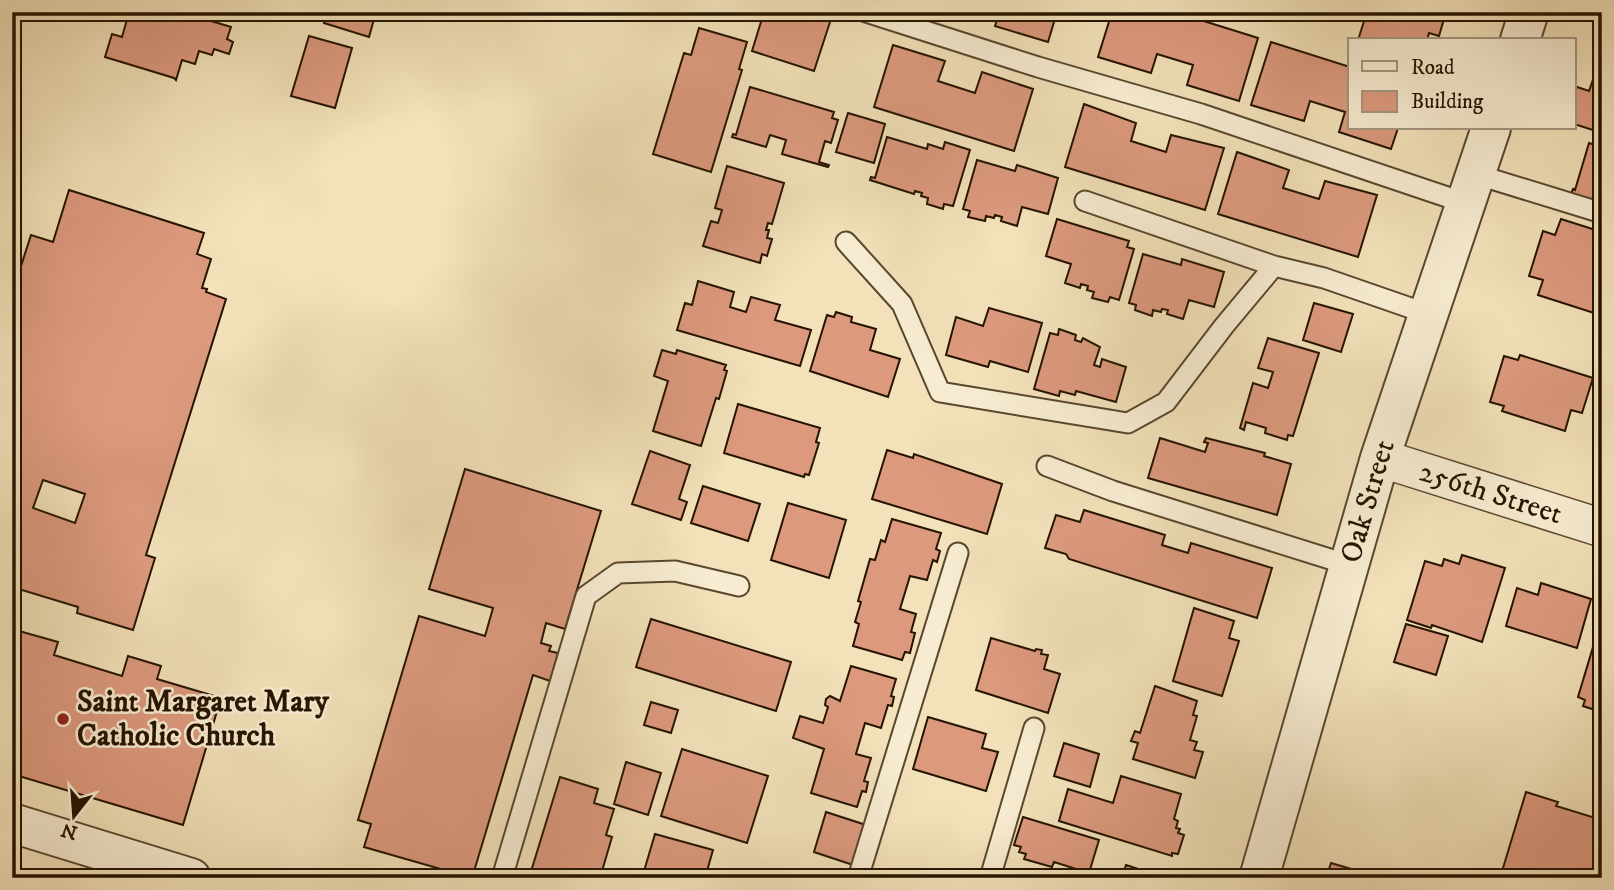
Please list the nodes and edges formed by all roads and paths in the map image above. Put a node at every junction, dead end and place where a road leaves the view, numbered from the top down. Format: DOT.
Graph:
graph roads {
  1 [pos="866,12"];
  2 [pos="1529,12"];
  3 [pos="1521,38"];
  4 [pos="1490,130"];
  5 [pos="1470,188"];
  6 [pos="1085,201"];
  7 [pos="1602,214"];
  8 [pos="846,242"];
  9 [pos="1274,266"];
  10 [pos="1428,314"];
  11 [pos="1380,458"];
  12 [pos="1047,466"];
  13 [pos="1602,528"];
  14 [pos="958,553"];
  15 [pos="1349,565"];
  16 [pos="739,586"];
  17 [pos="1034,728"];
  18 [pos="12,823"];
  19 [pos="191,878"];
  20 [pos="502,878"];
  21 [pos="858,878"];
  22 [pos="990,878"];
  23 [pos="1259,878"];
  1 -- 5 [label="lane"];
  2 -- 3 [label="street"];
  4 -- 5 [label="street, Oak Street"];
  5 -- 7 [label="lane"];
  5 -- 10 [label="street, Oak Street"];
  6 -- 9 [label="lane"];
  8 -- 9 [label="lane"];
  9 -- 10 [label="lane"];
  10 -- 11 [label="street, Oak Street"];
  11 -- 13 [label="street, 256th Street"];
  11 -- 15 [label="street, Oak Street"];
  12 -- 15 [label="lane"];
  14 -- 21 [label="lane"];
  15 -- 23 [label="street, Oak Street"];
  16 -- 20 [label="lane"];
  17 -- 22 [label="lane"];
  18 -- 19 [label="street"];
}
